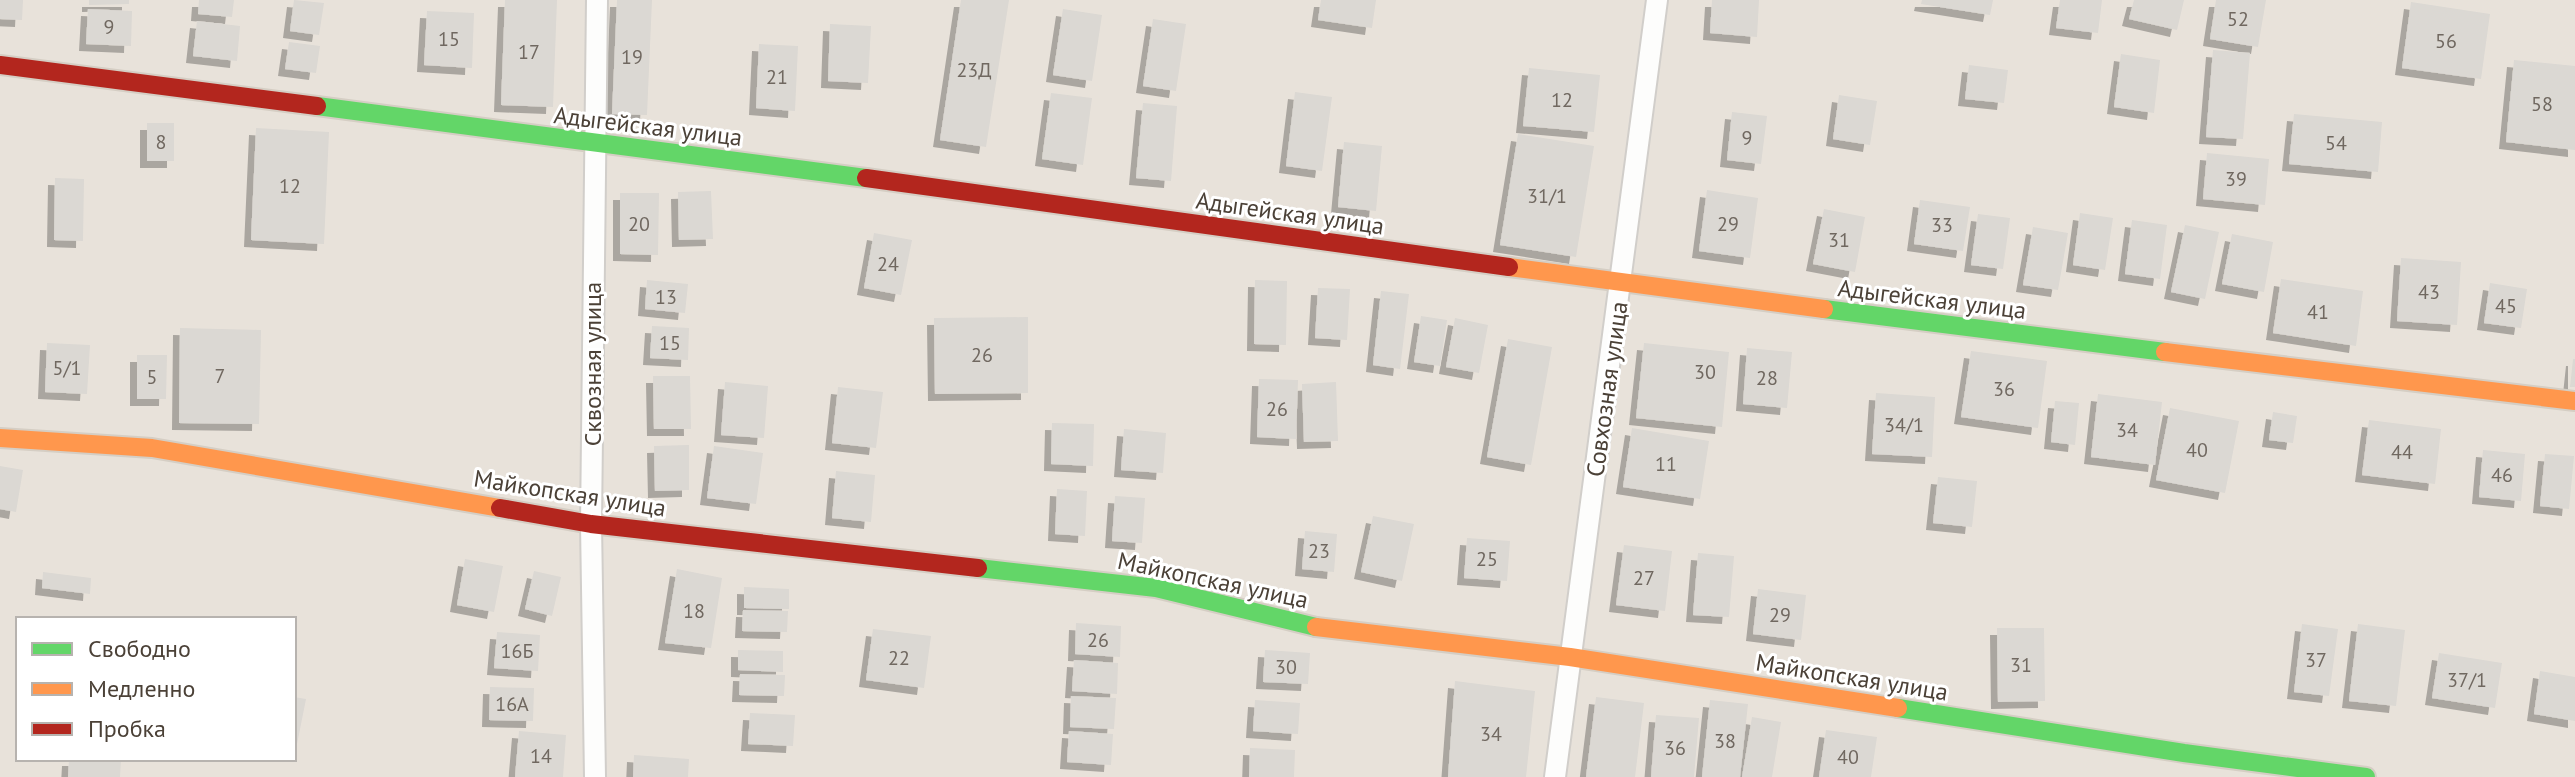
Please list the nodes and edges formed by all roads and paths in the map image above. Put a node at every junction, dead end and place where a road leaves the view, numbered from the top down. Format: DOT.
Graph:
graph roads {
  1 [pos="597,0"];
  2 [pos="1657,0"];
  3 [pos="0,65"];
  4 [pos="593,144"];
  5 [pos="1621,283"];
  6 [pos="2575,401"];
  7 [pos="0,438"];
  8 [pos="591,524"];
  9 [pos="1570,657"];
  10 [pos="595,777"];
  11 [pos="1555,777"];
  12 [pos="2366,777"];
  1 -- 4 [label="street, Сквозная улица"];
  2 -- 5 [label="street, Совхозная улица"];
  3 -- 4 [label="street, Адыгейская улица"];
  4 -- 5 [label="street, Адыгейская улица"];
  4 -- 8 [label="street, Сквозная улица"];
  5 -- 6 [label="street, Адыгейская улица"];
  5 -- 9 [label="street, Совхозная улица"];
  7 -- 8 [label="street, Майкопская улица"];
  8 -- 9 [label="street, Майкопская улица"];
  8 -- 10 [label="street, Сквозная улица"];
  9 -- 11 [label="street, Совхозная улица"];
  9 -- 12 [label="street, Майкопская улица"];
}
